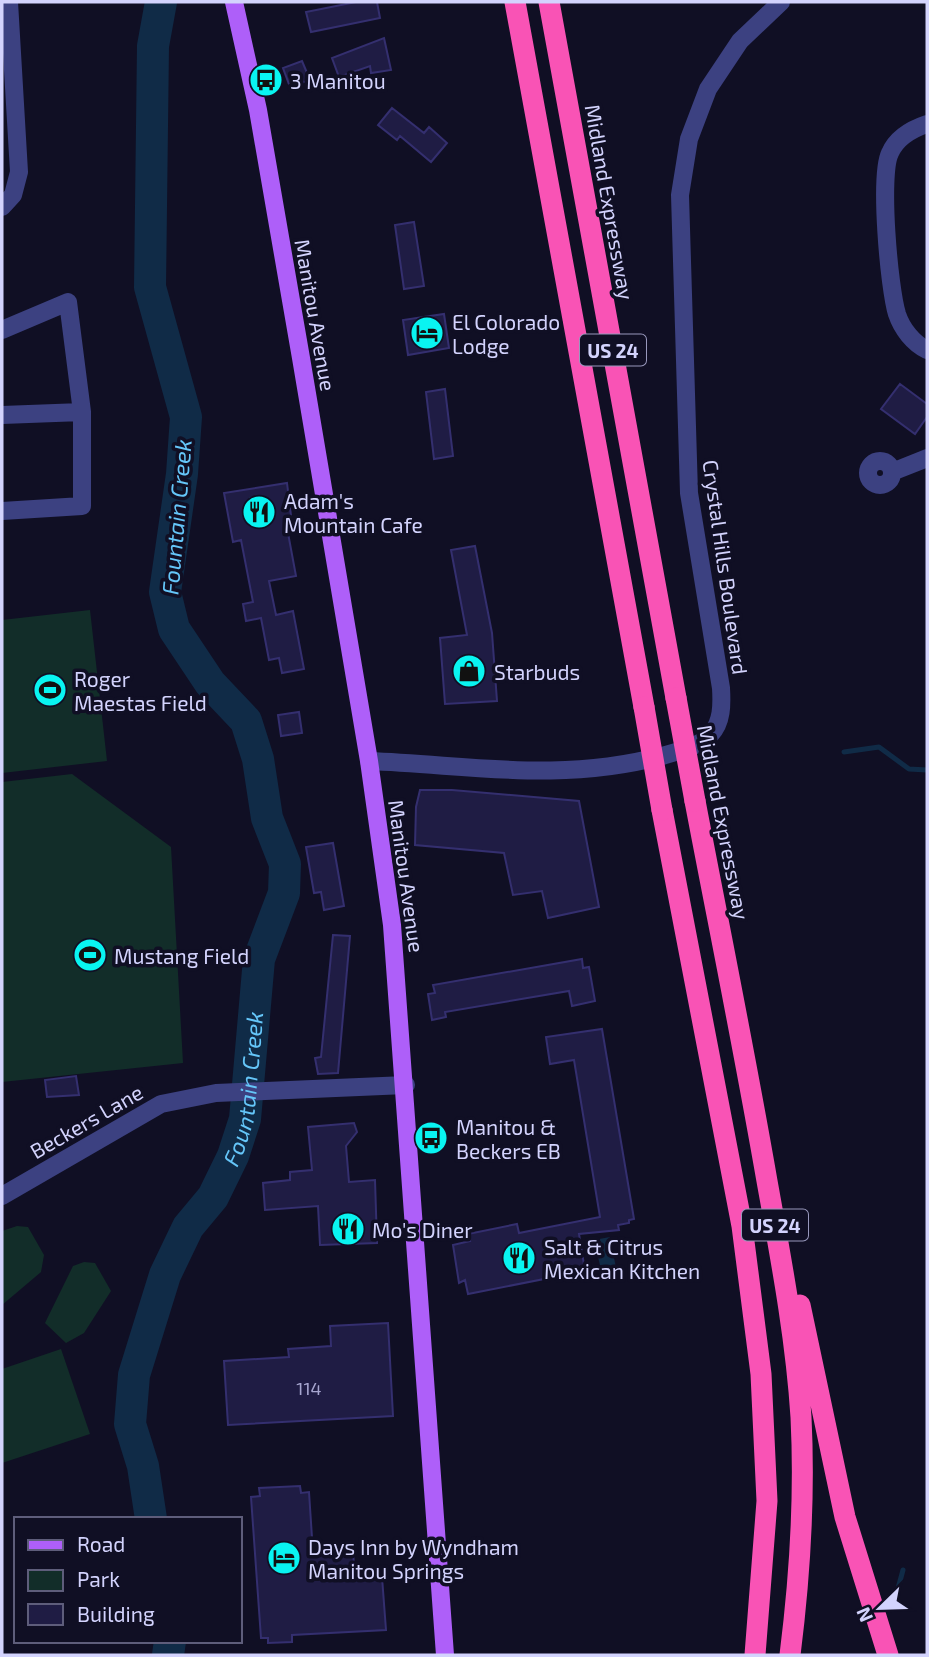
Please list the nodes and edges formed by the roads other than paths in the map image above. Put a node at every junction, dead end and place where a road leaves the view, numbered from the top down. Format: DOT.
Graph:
graph roads {
  1 [pos="234,2"];
  2 [pos="515,2"];
  3 [pos="549,2"];
  4 [pos="782,2"];
  5 [pos="7,9"];
  6 [pos="927,124"];
  7 [pos="2,208"];
  8 [pos="2,330"];
  9 [pos="927,350"];
  10 [pos="82,412"];
  11 [pos="2,415"];
  12 [pos="927,458"];
  13 [pos="892,472"];
  14 [pos="2,511"];
  15 [pos="369,761"];
  16 [pos="406,1085"];
  17 [pos="751,1089"];
  18 [pos="2,1196"];
  19 [pos="444,1655"];
  20 [pos="755,1655"];
  21 [pos="789,1655"];
  22 [pos="888,1655"];
  1 -- 15 [label="main road, Manitou Avenue"];
  2 -- 20 [label="highway, US 24, bridge"];
  3 -- 17 [label="highway, Midland Expressway / US 24, bridge"];
  4 -- 15 [label="street, Crystal Hills Boulevard"];
  5 -- 7 [label="street"];
  6 -- 9 [label="street"];
  8 -- 10 [label="street"];
  10 -- 11 [label="street"];
  10 -- 14 [label="street"];
  12 -- 13 [label="street"];
  15 -- 16 [label="main road, Manitou Avenue"];
  16 -- 18 [label="street, Beckers Lane"];
  16 -- 19 [label="main road, Manitou Avenue"];
  17 -- 21 [label="highway, Midland Expressway / US 24"];
  17 -- 22 [label="highway"];
}
